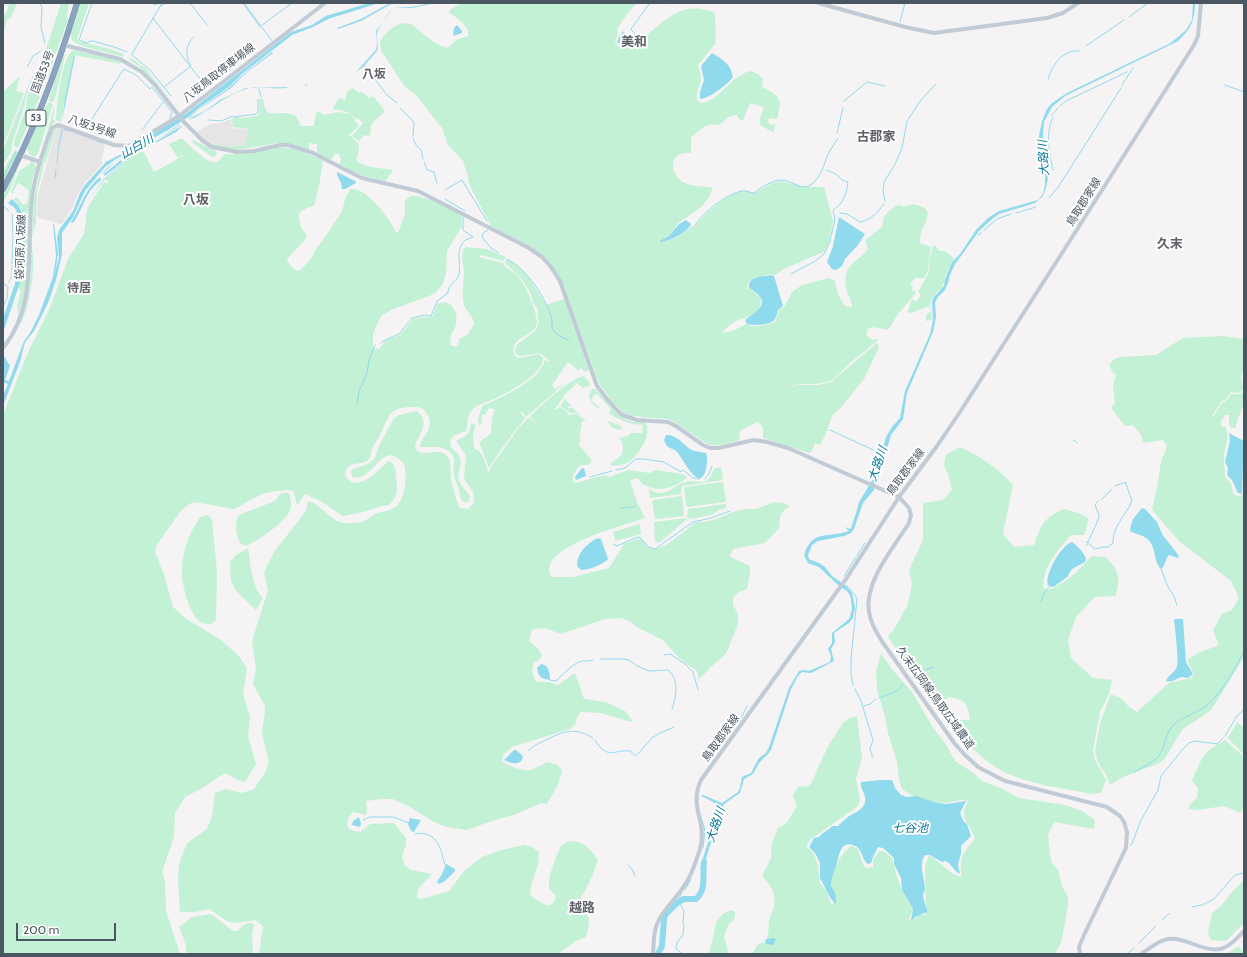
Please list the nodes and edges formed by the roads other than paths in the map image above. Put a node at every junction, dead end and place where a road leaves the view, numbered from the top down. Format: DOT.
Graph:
graph roads {
  1 [pos="77,3"];
  2 [pos="325,3"];
  3 [pos="818,3"];
  4 [pos="1078,3"];
  5 [pos="1201,3"];
  6 [pos="64,45"];
  7 [pos="179,116"];
  8 [pos="20,155"];
  9 [pos="40,162"];
  10 [pos="3,189"];
  11 [pos="3,348"];
  12 [pos="898,496"];
  13 [pos="1244,930"];
  14 [pos="653,954"];
  15 [pos="1080,954"];
  16 [pos="1141,954"];
  1 -- 6 [label="highway, 国道53号 / 53"];
  2 -- 7 [label="street, 八坂鳥取停車場線"];
  3 -- 4 [label="street"];
  5 -- 12 [label="street, 鳥取郡家線"];
  6 -- 7 [label="street, 八坂鳥取停車場線"];
  6 -- 8 [label="highway, 国道53号 / 53"];
  7 -- 9 [label="street, 八坂3号線"];
  7 -- 12 [label="street"];
  8 -- 9 [label="street"];
  8 -- 10 [label="highway, 国道53号 / 53"];
  9 -- 11 [label="street, 袋河原八坂線"];
  12 -- 14 [label="street, 鳥取郡家線"];
  12 -- 15 [label="street, 久末広岡線;鳥取広域農道"];
  13 -- 16 [label="street"];
}
